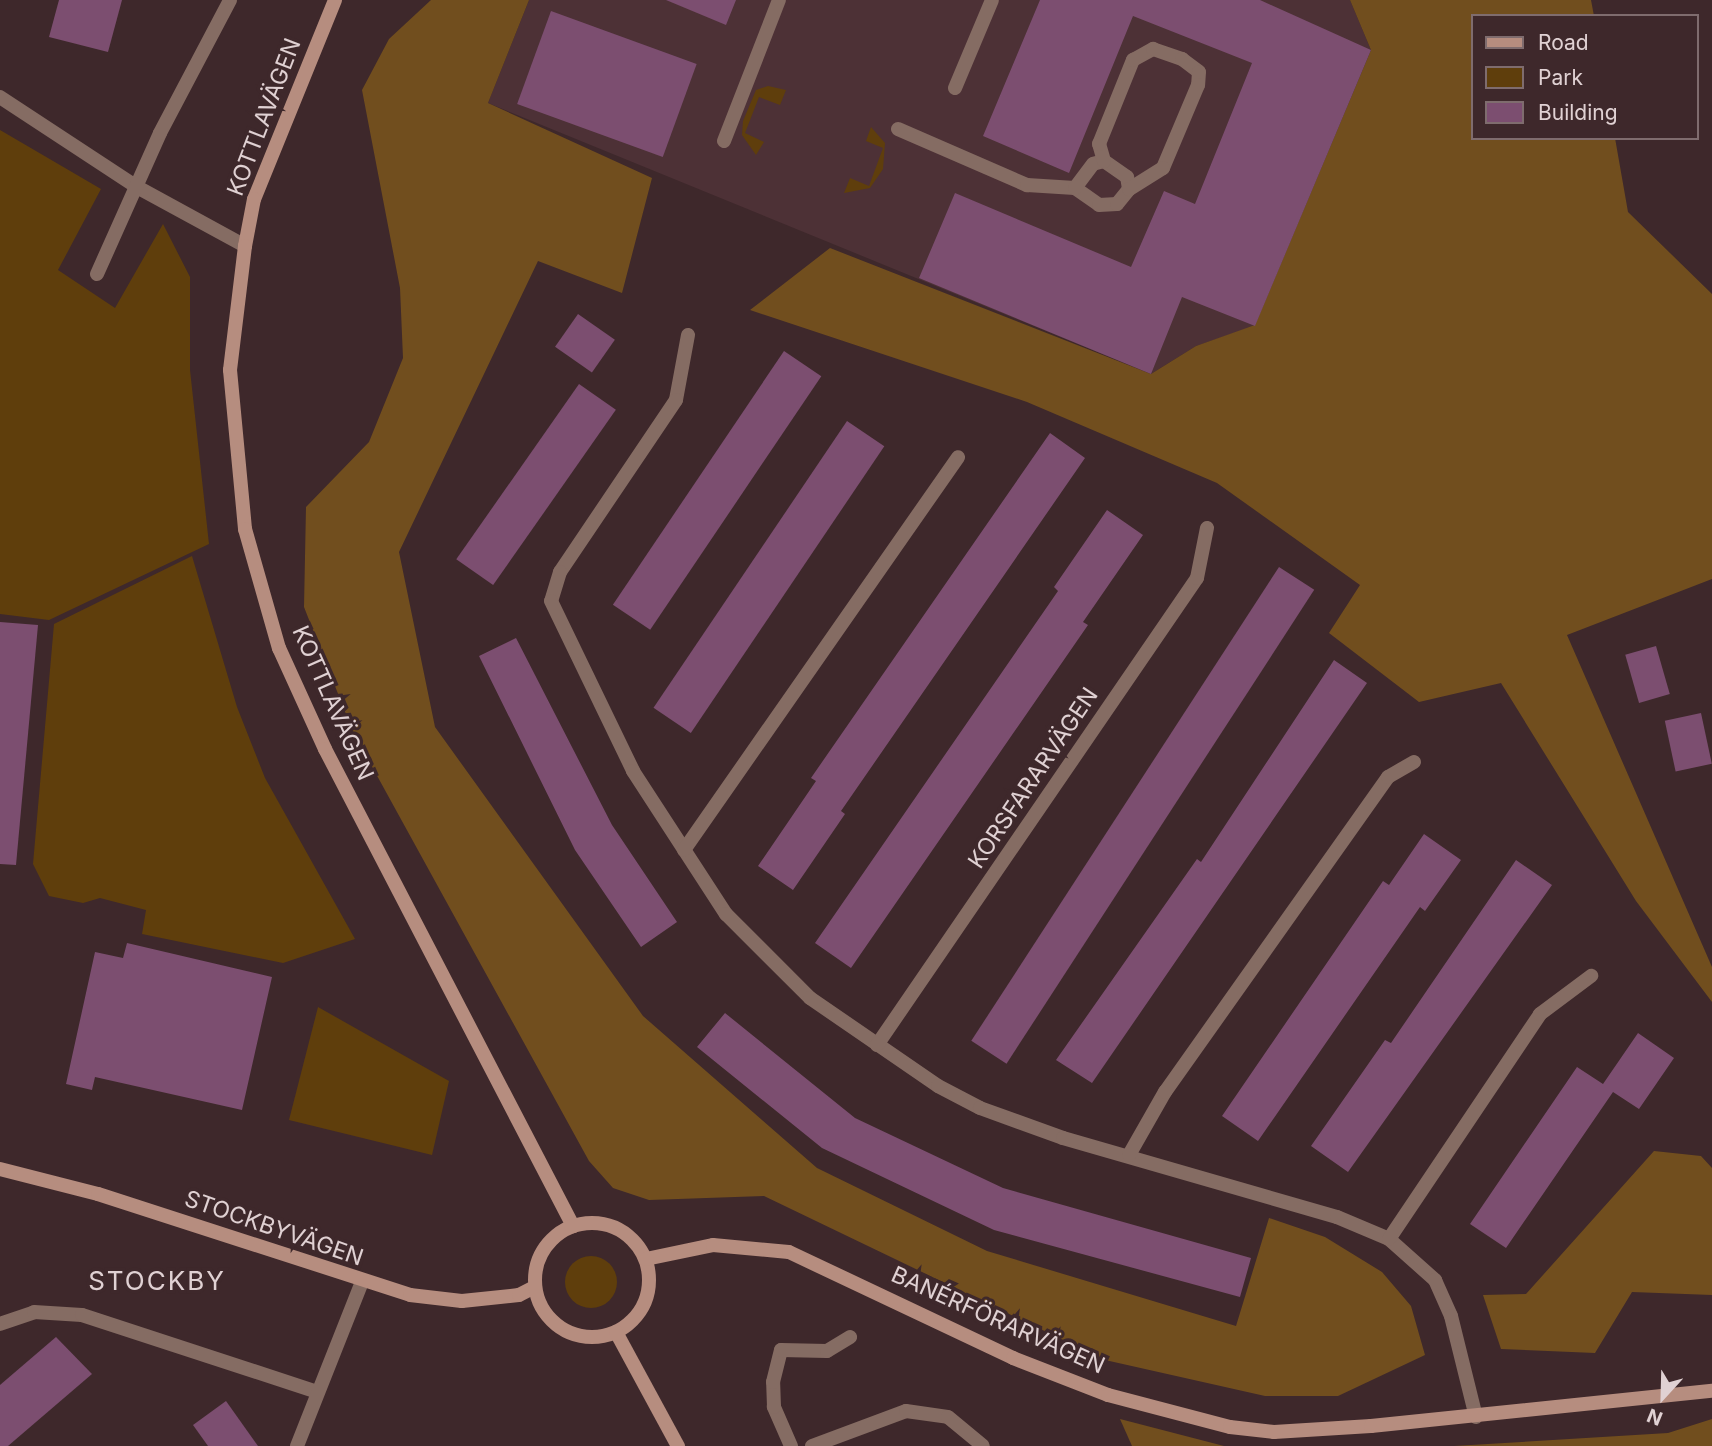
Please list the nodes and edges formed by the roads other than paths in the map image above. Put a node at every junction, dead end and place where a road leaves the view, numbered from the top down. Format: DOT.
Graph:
graph roads {
  1 [pos="230,0"];
  2 [pos="335,0"];
  3 [pos="779,0"];
  4 [pos="992,0"];
  5 [pos="955,88"];
  6 [pos="0,97"];
  7 [pos="898,128"];
  8 [pos="724,141"];
  9 [pos="1104,161"];
  10 [pos="137,187"];
  11 [pos="1075,188"];
  12 [pos="1129,189"];
  13 [pos="245,246"];
  14 [pos="97,274"];
  15 [pos="688,335"];
  16 [pos="958,457"];
  17 [pos="1207,528"];
  18 [pos="1414,762"];
  19 [pos="684,850"];
  20 [pos="1591,976"];
  21 [pos="877,1045"];
  22 [pos="1129,1155"];
  23 [pos="0,1169"];
  24 [pos="573,1226"];
  25 [pos="1389,1239"];
  26 [pos="646,1259"];
  27 [pos="362,1282"];
  28 [pos="535,1287"];
  29 [pos="0,1324"];
  30 [pos="616,1332"];
  31 [pos="850,1337"];
  32 [pos="314,1391"];
  33 [pos="1712,1391"];
  34 [pos="1476,1417"];
  35 [pos="297,1446"];
  36 [pos="678,1446"];
  37 [pos="791,1446"];
  38 [pos="812,1446"];
  39 [pos="983,1446"];
  1 -- 10 [label="street"];
  2 -- 13 [label="street, KOTTLAVÄGEN"];
  3 -- 8 [label="street"];
  4 -- 5 [label="street"];
  6 -- 10 [label="street"];
  7 -- 11 [label="street"];
  9 -- 11 [label="street"];
  9 -- 12 [label="street"];
  9 -- 12 [label="street"];
  10 -- 13 [label="street"];
  10 -- 14 [label="street"];
  11 -- 12 [label="street"];
  13 -- 24 [label="street, KOTTLAVÄGEN"];
  15 -- 19 [label="street"];
  16 -- 19 [label="street"];
  17 -- 21 [label="street, KORSFARARVÄGEN"];
  18 -- 22 [label="street"];
  19 -- 21 [label="street"];
  20 -- 25 [label="street"];
  21 -- 22 [label="street"];
  22 -- 25 [label="street"];
  23 -- 27 [label="street, STOCKBYVÄGEN"];
  24 -- 26 [label="street"];
  24 -- 28 [label="street"];
  25 -- 34 [label="street"];
  26 -- 30 [label="street"];
  26 -- 34 [label="street, BANÉRFÖRARVÄGEN"];
  27 -- 28 [label="street, STOCKBYVÄGEN"];
  27 -- 32 [label="street"];
  28 -- 30 [label="street"];
  29 -- 32 [label="street"];
  30 -- 36 [label="street"];
  31 -- 37 [label="street"];
  32 -- 35 [label="street"];
  33 -- 34 [label="street, BANÉRFÖRARVÄGEN"];
  38 -- 39 [label="street"];
}
